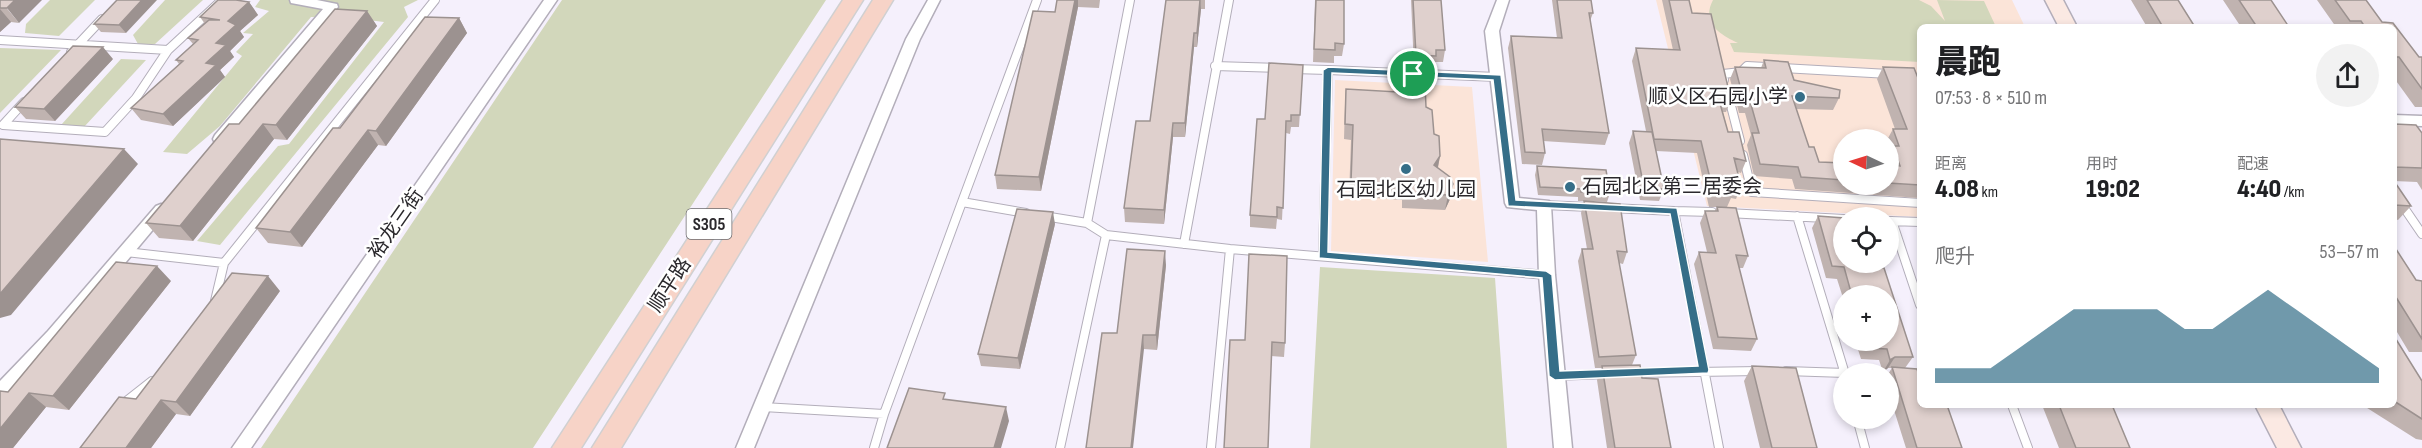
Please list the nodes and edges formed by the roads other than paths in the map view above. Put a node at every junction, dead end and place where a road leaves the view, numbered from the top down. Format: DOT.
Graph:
graph roads {
  1 [pos="222,0"];
  2 [pos="435,0"];
  3 [pos="551,0"];
  4 [pos="853,0"];
  5 [pos="883,0"];
  6 [pos="934,0"];
  7 [pos="1037,0"];
  8 [pos="1130,0"];
  9 [pos="1230,0"];
  10 [pos="1503,0"];
  11 [pos="2054,0"];
  12 [pos="305,1"];
  13 [pos="106,15"];
  14 [pos="2066,24"];
  15 [pos="0,40"];
  16 [pos="78,45"];
  17 [pos="168,50"];
  18 [pos="63,61"];
  19 [pos="1215,66"];
  20 [pos="1328,70"];
  21 [pos="1897,74"];
  22 [pos="1497,77"];
  23 [pos="33,93"];
  24 [pos="2397,120"];
  25 [pos="2422,121"];
  26 [pos="209,152"];
  27 [pos="171,197"];
  28 [pos="2397,197"];
  29 [pos="962,202"];
  30 [pos="1917,203"];
  31 [pos="1544,205"];
  32 [pos="1674,210"];
  33 [pos="1797,216"];
  34 [pos="1833,218"];
  35 [pos="1899,221"];
  36 [pos="1917,222"];
  37 [pos="1087,223"];
  38 [pos="2422,234"];
  39 [pos="1106,235"];
  40 [pos="1184,244"];
  41 [pos="1899,246"];
  42 [pos="1230,249"];
  43 [pos="126,252"];
  44 [pos="1323,256"];
  45 [pos="225,263"];
  46 [pos="1546,275"];
  47 [pos="1917,296"];
  48 [pos="209,309"];
  49 [pos="1842,363"];
  50 [pos="1704,370"];
  51 [pos="1833,373"];
  52 [pos="1555,376"];
  53 [pos="156,378"];
  54 [pos="0,392"];
  55 [pos="120,406"];
  56 [pos="763,407"];
  57 [pos="2013,408"];
  58 [pos="2269,408"];
  59 [pos="884,414"];
  60 [pos="1860,429"];
  61 [pos="241,448"];
  62 [pos="566,448"];
  63 [pos="606,448"];
  64 [pos="744,448"];
  65 [pos="874,448"];
  66 [pos="1060,448"];
  67 [pos="1210,448"];
  68 [pos="1563,448"];
  69 [pos="1719,448"];
  70 [pos="1865,448"];
  71 [pos="2028,448"];
  72 [pos="2289,448"];
  1 -- 17 [label="lane"];
  2 -- 45 [label="lane"];
  3 -- 61 [label="street, 裕龙三街"];
  4 -- 62 [label="main road, 顺平路 / S305"];
  5 -- 63 [label="main road, 顺平路 / S305"];
  6 -- 56 [label="street"];
  7 -- 29 [label="lane"];
  8 -- 37 [label="lane"];
  9 -- 19 [label="lane"];
  10 -- 22 [label="street"];
  11 -- 14 [label="street"];
  12 -- 26 [label="street"];
  13 -- 16 [label="lane"];
  15 -- 16 [label="lane"];
  16 -- 17 [label="lane"];
  16 -- 18 [label="lane"];
  17 -- 23 [label="lane"];
  19 -- 20 [label="lane"];
  19 -- 40 [label="lane"];
  20 -- 22 [label="lane"];
  20 -- 44 [label="lane"];
  21 -- 30 [label="lane"];
  22 -- 31 [label="street"];
  24 -- 25 [label="street"];
  27 -- 43 [label="street"];
  28 -- 38 [label="lane"];
  29 -- 37 [label="lane"];
  29 -- 59 [label="lane"];
  31 -- 32 [label="lane"];
  31 -- 46 [label="street"];
  32 -- 33 [label="lane"];
  32 -- 50 [label="lane"];
  33 -- 34 [label="lane"];
  33 -- 49 [label="lane"];
  35 -- 36 [label="lane"];
  37 -- 39 [label="lane"];
  39 -- 40 [label="lane"];
  39 -- 66 [label="lane"];
  40 -- 42 [label="lane"];
  41 -- 47 [label="lane"];
  42 -- 44 [label="lane"];
  42 -- 67 [label="lane"];
  43 -- 45 [label="lane"];
  43 -- 54 [label="street"];
  44 -- 46 [label="lane"];
  45 -- 48 [label="lane"];
  46 -- 52 [label="street"];
  50 -- 51 [label="lane"];
  50 -- 52 [label="lane"];
  50 -- 69 [label="lane"];
  52 -- 68 [label="street"];
  53 -- 55 [label="lane"];
  56 -- 59 [label="lane"];
  56 -- 64 [label="street"];
  57 -- 71 [label="lane"];
  58 -- 72 [label="street"];
  59 -- 65 [label="lane"];
  60 -- 70 [label="lane"];
}
